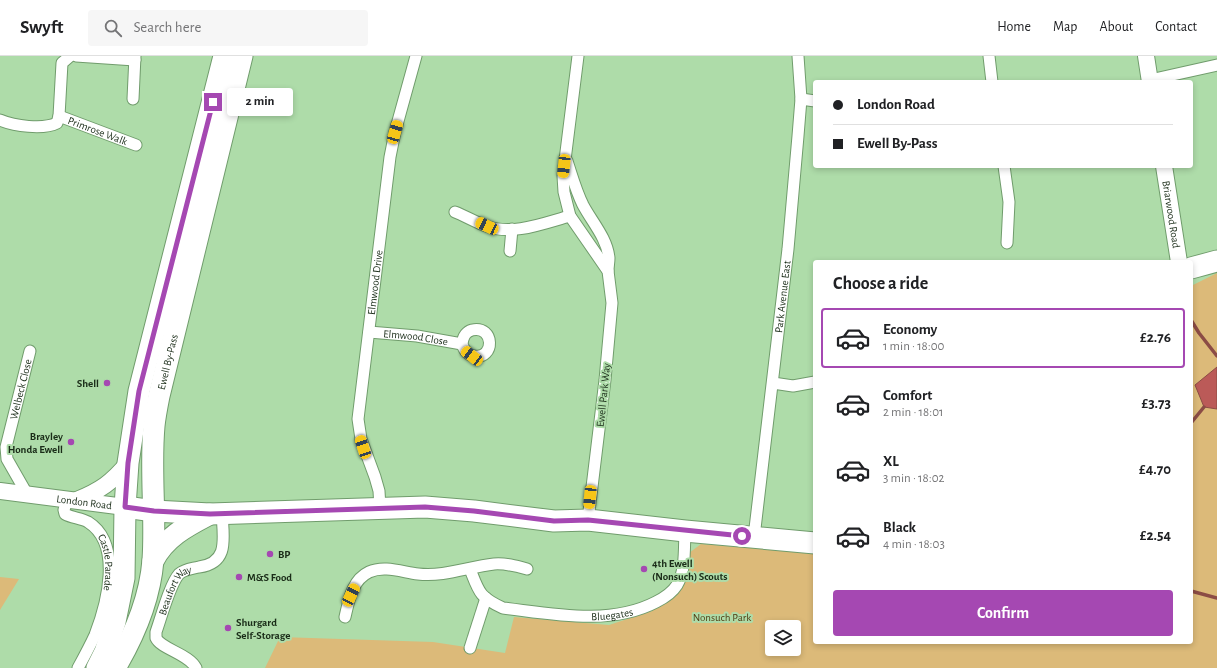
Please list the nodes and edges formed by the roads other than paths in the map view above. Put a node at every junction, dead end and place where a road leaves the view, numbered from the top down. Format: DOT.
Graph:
graph roads {
  1 [pos="70,56"];
  2 [pos="76,56"];
  3 [pos="224,56"];
  4 [pos="242,56"];
  5 [pos="416,56"];
  6 [pos="578,56"];
  7 [pos="798,56"];
  8 [pos="989,56"];
  9 [pos="1146,56"];
  10 [pos="135,58"];
  11 [pos="1217,64"];
  12 [pos="992,80"];
  13 [pos="1150,80"];
  14 [pos="1154,80"];
  15 [pos="133,99"];
  16 [pos="801,99"];
  17 [pos="813,101"];
  18 [pos="59,116"];
  19 [pos="0,120"];
  20 [pos="136,145"];
  21 [pos="565,157"];
  22 [pos="1004,168"];
  23 [pos="1164,168"];
  24 [pos="455,212"];
  25 [pos="570,216"];
  26 [pos="512,229"];
  27 [pos="1007,243"];
  28 [pos="510,251"];
  29 [pos="1179,260"];
  30 [pos="1217,261"];
  31 [pos="1193,267"];
  32 [pos="608,270"];
  33 [pos="369,332"];
  34 [pos="462,344"];
  35 [pos="30,351"];
  36 [pos="813,382"];
  37 [pos="772,383"];
  38 [pos="154,427"];
  39 [pos="128,463"];
  40 [pos="0,491"];
  41 [pos="27,494"];
  42 [pos="72,500"];
  43 [pos="125,507"];
  44 [pos="380,508"];
  45 [pos="154,511"];
  46 [pos="216,514"];
  47 [pos="588,520"];
  48 [pos="685,531"];
  49 [pos="754,537"];
  50 [pos="813,543"];
  51 [pos="152,561"];
  52 [pos="470,569"];
  53 [pos="527,569"];
  54 [pos="486,598"];
  55 [pos="345,617"];
  56 [pos="116,622"];
  57 [pos="470,648"];
  58 [pos="78,668"];
  59 [pos="97,668"];
  60 [pos="115,668"];
  61 [pos="196,668"];
  1 -- 18 [label="street, Primrose Walk"];
  2 -- 10 [label="street"];
  3 -- 39 [label="highway, Ewell By-Pass"];
  4 -- 38 [label="highway, Ewell By-Pass"];
  5 -- 33 [label="street, Elmwood Drive"];
  6 -- 21 [label="street, Ewell Park Way"];
  7 -- 16 [label="street, Park Avenue East"];
  8 -- 12 [label="street"];
  9 -- 13 [label="main road"];
  10 -- 15 [label="street"];
  11 -- 14 [label="street"];
  16 -- 17 [label="street"];
  16 -- 37 [label="street, Park Avenue East"];
  18 -- 19 [label="street, Primrose Walk"];
  18 -- 20 [label="street, Primrose Walk"];
  21 -- 25 [label="street, Ewell Park Way"];
  21 -- 32 [label="street, Ewell Park Way"];
  22 -- 27 [label="street"];
  23 -- 29 [label="main road, Briarwood Road"];
  24 -- 26 [label="street"];
  25 -- 26 [label="street"];
  25 -- 32 [label="street, Ewell Park Way"];
  26 -- 28 [label="street"];
  30 -- 31 [label="highway"];
  32 -- 47 [label="street, Ewell Park Way"];
  33 -- 34 [label="street, Elmwood Close"];
  33 -- 44 [label="street, Elmwood Drive"];
  35 -- 41 [label="street, Welbeck Close"];
  36 -- 37 [label="street"];
  37 -- 49 [label="street, Park Avenue East"];
  38 -- 43 [label="highway"];
  38 -- 45 [label="highway, Ewell By-Pass"];
  39 -- 42 [label="main road"];
  39 -- 43 [label="highway, Ewell By-Pass"];
  40 -- 41 [label="main road, London Road"];
  41 -- 42 [label="main road, London Road"];
  42 -- 43 [label="main road, London Road"];
  42 -- 58 [label="street, Castle Parade"];
  43 -- 45 [label="highway, London Road"];
  43 -- 56 [label="highway, Ewell By-Pass"];
  44 -- 46 [label="highway, London Road"];
  44 -- 47 [label="highway, London Road"];
  45 -- 46 [label="highway, London Road"];
  45 -- 51 [label="highway, Ewell By-Pass"];
  45 -- 56 [label="highway"];
  46 -- 51 [label="highway"];
  46 -- 61 [label="street, Beaufort Way"];
  47 -- 48 [label="highway, London Road"];
  48 -- 49 [label="highway, London Road"];
  48 -- 54 [label="street, Bluegates"];
  49 -- 50 [label="highway, London Road"];
  51 -- 60 [label="highway, Ewell By-Pass"];
  52 -- 53 [label="street"];
  52 -- 54 [label="street, Bluegates"];
  52 -- 55 [label="street"];
  54 -- 57 [label="street"];
  56 -- 59 [label="highway, Ewell By-Pass"];
}
